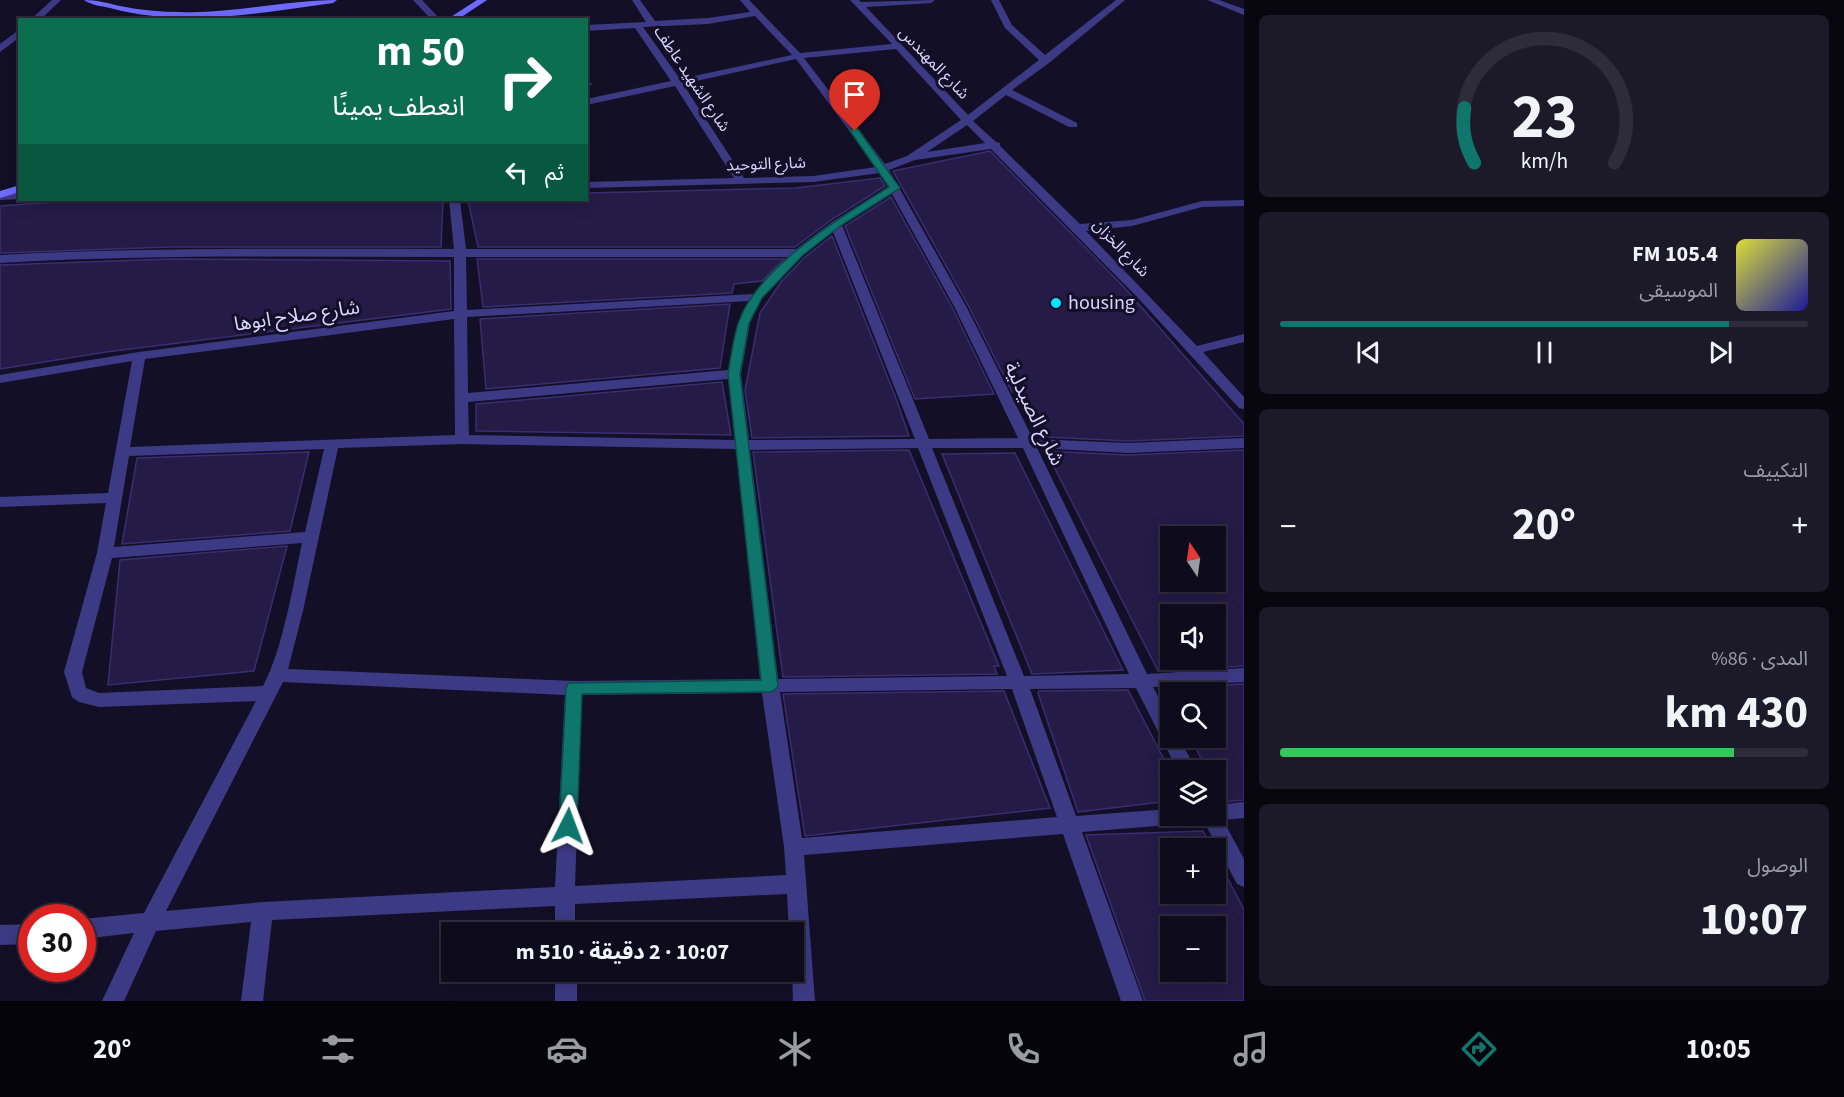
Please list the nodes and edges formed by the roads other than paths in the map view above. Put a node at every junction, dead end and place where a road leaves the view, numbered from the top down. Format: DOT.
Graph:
graph roads {
  1 [pos="57,0"];
  2 [pos="88,0"];
  3 [pos="333,0"];
  4 [pos="417,0"];
  5 [pos="483,0"];
  6 [pos="636,0"];
  7 [pos="744,0"];
  8 [pos="931,0"];
  9 [pos="995,0"];
  10 [pos="1120,0"];
  11 [pos="1211,0"];
  12 [pos="1225,0"];
  13 [pos="1244,1"];
  14 [pos="857,3"];
  15 [pos="1244,12"];
  16 [pos="758,13"];
  17 [pos="184,17"];
  18 [pos="36,18"];
  19 [pos="435,18"];
  20 [pos="453,18"];
  21 [pos="637,24"];
  22 [pos="652,24"];
  23 [pos="588,28"];
  24 [pos="18,34"];
  25 [pos="897,46"];
  26 [pos="0,49"];
  27 [pos="798,57"];
  28 [pos="1046,61"];
  29 [pos="677,82"];
  30 [pos="1006,91"];
  31 [pos="588,102"];
  32 [pos="968,120"];
  33 [pos="1074,125"];
  34 [pos="996,145"];
  35 [pos="911,158"];
  36 [pos="883,169"];
  37 [pos="741,182"];
  38 [pos="588,185"];
  39 [pos="895,188"];
  40 [pos="18,189"];
  41 [pos="0,196"];
  42 [pos="18,196"];
  43 [pos="454,201"];
  44 [pos="1244,203"];
  45 [pos="836,224"];
  46 [pos="1079,228"];
  47 [pos="460,252"];
  48 [pos="799,253"];
  49 [pos="0,260"];
  50 [pos="757,297"];
  51 [pos="461,314"];
  52 [pos="1244,338"];
  53 [pos="1196,350"];
  54 [pos="139,356"];
  55 [pos="734,374"];
  56 [pos="0,379"];
  57 [pos="462,398"];
  58 [pos="1244,405"];
  59 [pos="462,439"];
  60 [pos="1027,443"];
  61 [pos="1244,443"];
  62 [pos="332,444"];
  63 [pos="922,444"];
  64 [pos="743,445"];
  65 [pos="123,452"];
  66 [pos="115,498"];
  67 [pos="0,502"];
  68 [pos="310,537"];
  69 [pos="105,553"];
  70 [pos="278,675"];
  71 [pos="1244,675"];
  72 [pos="1018,681"];
  73 [pos="1141,681"];
  74 [pos="770,686"];
  75 [pos="574,688"];
  76 [pos="269,693"];
  77 [pos="1160,718"];
  78 [pos="1244,810"];
  79 [pos="1226,812"];
  80 [pos="1160,818"];
  81 [pos="1070,825"];
  82 [pos="1216,826"];
  83 [pos="794,847"];
  84 [pos="1244,878"];
  85 [pos="797,884"];
  86 [pos="565,896"];
  87 [pos="263,911"];
  88 [pos="150,922"];
  89 [pos="565,922"];
  90 [pos="96,928"];
  91 [pos="18,934"];
  92 [pos="0,935"];
  93 [pos="566,982"];
  94 [pos="113,1001"];
  95 [pos="252,1001"];
  96 [pos="566,1001"];
  97 [pos="804,1001"];
  98 [pos="1132,1001"];
  1 -- 18 [label="street"];
  2 -- 17 [label="main road"];
  3 -- 17 [label="main road"];
  4 -- 19 [label="street"];
  5 -- 20 [label="main road"];
  6 -- 22 [label="street"];
  7 -- 16 [label="street, شارع الصيدلية"];
  8 -- 14 [label="street"];
  9 -- 28 [label="street"];
  10 -- 28 [label="street, شارع التوحيد"];
  11 -- 15 [label="street"];
  12 -- 13 [label="street"];
  14 -- 25 [label="street, شارع المهندس"];
  16 -- 22 [label="street"];
  16 -- 27 [label="street, شارع الصيدلية"];
  21 -- 22 [label="street"];
  21 -- 23 [label="street"];
  21 -- 29 [label="street, شارع الشهيد عاطف"];
  24 -- 26 [label="street"];
  25 -- 27 [label="street"];
  25 -- 32 [label="street, شارع المهندس"];
  27 -- 29 [label="street"];
  27 -- 36 [label="street, شارع الصيدلية"];
  28 -- 30 [label="street, شارع التوحيد"];
  29 -- 31 [label="street"];
  29 -- 37 [label="street, شارع الشهيد عاطف"];
  30 -- 32 [label="street, شارع التوحيد"];
  30 -- 33 [label="street"];
  32 -- 34 [label="street, شارع الخزان"];
  32 -- 35 [label="street, شارع التوحيد"];
  34 -- 35 [label="street"];
  34 -- 46 [label="street, شارع الخزان"];
  35 -- 36 [label="street, شارع التوحيد"];
  36 -- 37 [label="street, شارع التوحيد"];
  36 -- 39 [label="street, شارع الصيدلية"];
  37 -- 38 [label="street, شارع التوحيد"];
  39 -- 45 [label="street"];
  39 -- 60 [label="street, شارع الصيدلية"];
  40 -- 41 [label="main road"];
  41 -- 42 [label="street"];
  43 -- 47 [label="street"];
  44 -- 46 [label="street"];
  45 -- 48 [label="street"];
  45 -- 63 [label="street"];
  46 -- 53 [label="street, شارع الخزان"];
  47 -- 48 [label="street"];
  47 -- 49 [label="street"];
  47 -- 51 [label="street"];
  48 -- 50 [label="street"];
  50 -- 51 [label="street, شارع صلاح ابوها"];
  50 -- 55 [label="street"];
  51 -- 54 [label="street, شارع صلاح ابوها"];
  51 -- 57 [label="street"];
  52 -- 53 [label="street"];
  53 -- 58 [label="street, شارع الخزان"];
  54 -- 56 [label="street, شارع صلاح ابوها"];
  54 -- 65 [label="street"];
  55 -- 57 [label="street"];
  55 -- 64 [label="street"];
  57 -- 59 [label="street"];
  59 -- 62 [label="street"];
  59 -- 64 [label="street"];
  60 -- 61 [label="street"];
  60 -- 63 [label="street"];
  60 -- 73 [label="street, شارع الصيدلية"];
  62 -- 65 [label="street"];
  62 -- 68 [label="street"];
  63 -- 64 [label="street"];
  63 -- 72 [label="street"];
  64 -- 74 [label="street"];
  65 -- 66 [label="street"];
  66 -- 67 [label="street"];
  66 -- 69 [label="street"];
  68 -- 69 [label="street"];
  68 -- 70 [label="street"];
  69 -- 76 [label="street"];
  70 -- 75 [label="street"];
  70 -- 76 [label="street"];
  71 -- 73 [label="street"];
  72 -- 73 [label="street"];
  72 -- 74 [label="street"];
  72 -- 81 [label="street"];
  73 -- 77 [label="street, شارع الصيدلية"];
  74 -- 75 [label="street"];
  74 -- 83 [label="street"];
  75 -- 86 [label="street"];
  76 -- 88 [label="street"];
  78 -- 79 [label="street"];
  80 -- 81 [label="street"];
  81 -- 83 [label="street"];
  81 -- 98 [label="street"];
  82 -- 84 [label="street"];
  83 -- 85 [label="street"];
  85 -- 86 [label="street"];
  85 -- 97 [label="street"];
  86 -- 87 [label="street"];
  86 -- 89 [label="street"];
  87 -- 88 [label="street"];
  87 -- 95 [label="street"];
  88 -- 90 [label="street"];
  88 -- 94 [label="street"];
  91 -- 92 [label="street"];
  93 -- 96 [label="street"];
}
